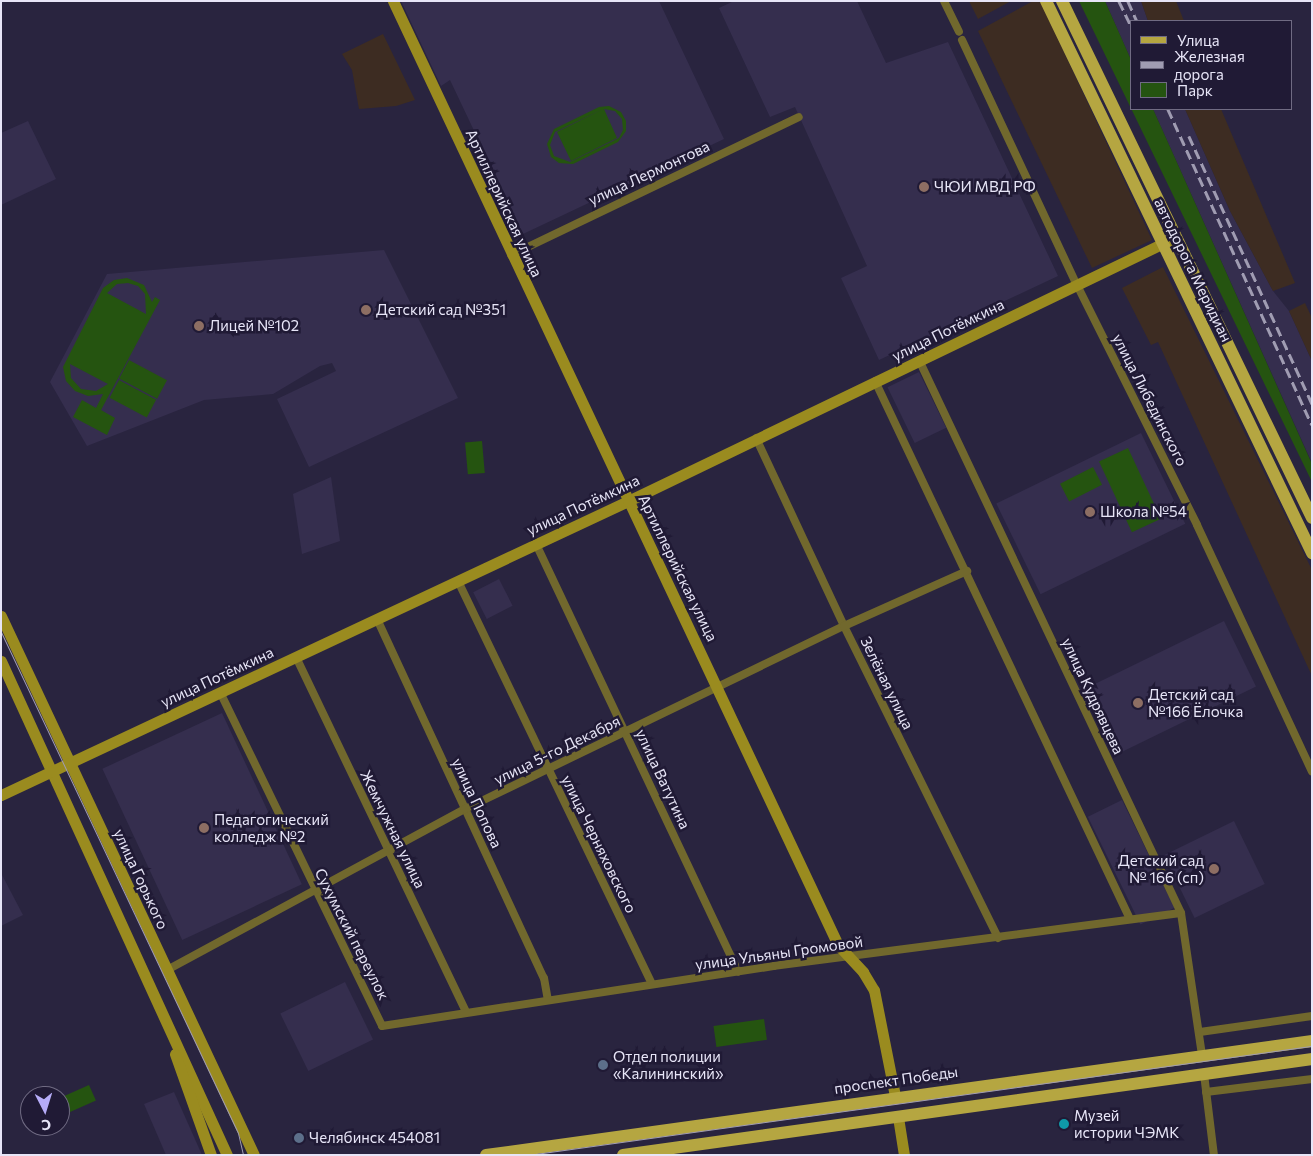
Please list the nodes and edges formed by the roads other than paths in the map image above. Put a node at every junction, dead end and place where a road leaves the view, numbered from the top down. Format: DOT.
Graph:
graph roads {
  1 [pos="393,1"];
  2 [pos="944,1"];
  3 [pos="1046,1"];
  4 [pos="1062,1"];
  5 [pos="799,117"];
  6 [pos="1176,238"];
  7 [pos="1162,244"];
  8 [pos="511,255"];
  9 [pos="1077,285"];
  10 [pos="919,360"];
  11 [pos="875,381"];
  12 [pos="756,438"];
  13 [pos="628,501"];
  14 [pos="1312,518"];
  15 [pos="536,544"];
  16 [pos="1312,552"];
  17 [pos="967,571"];
  18 [pos="458,581"];
  19 [pos="1,616"];
  20 [pos="377,619"];
  21 [pos="844,626"];
  22 [pos="296,656"];
  23 [pos="1,661"];
  24 [pos="717,686"];
  25 [pos="220,692"];
  26 [pos="626,732"];
  27 [pos="70,762"];
  28 [pos="547,769"];
  29 [pos="54,771"];
  30 [pos="1312,772"];
  31 [pos="1,796"];
  32 [pos="465,809"];
  33 [pos="388,850"];
  34 [pos="314,891"];
  35 [pos="134,900"];
  36 [pos="117,908"];
  37 [pos="1181,913"];
  38 [pos="1130,919"];
  39 [pos="998,938"];
  40 [pos="850,956"];
  41 [pos="167,970"];
  42 [pos="738,972"];
  43 [pos="652,984"];
  44 [pos="548,1000"];
  45 [pos="466,1012"];
  46 [pos="1312,1016"];
  47 [pos="169,1025"];
  48 [pos="382,1026"];
  49 [pos="1200,1032"];
  50 [pos="1312,1041"];
  51 [pos="1202,1056"];
  52 [pos="1312,1059"];
  53 [pos="1204,1074"];
  54 [pos="1312,1079"];
  55 [pos="1206,1092"];
  56 [pos="895,1096"];
  57 [pos="898,1117"];
  58 [pos="211,1155"];
  59 [pos="227,1155"];
  60 [pos="254,1155"];
  61 [pos="486,1155"];
  62 [pos="623,1155"];
  63 [pos="904,1155"];
  64 [pos="1214,1155"];
  1 -- 8 [label="street, Артиллерийская улица"];
  2 -- 9 [label="street, улица Либединского"];
  3 -- 7 [label="main road, автодорога Меридиан"];
  4 -- 6 [label="main road, автодорога Меридиан"];
  5 -- 8 [label="street, улица Лермонтова"];
  6 -- 7 [label="street, улица Потёмкина"];
  6 -- 14 [label="main road, автодорога Меридиан"];
  7 -- 9 [label="street, улица Потёмкина"];
  7 -- 16 [label="main road, автодорога Меридиан"];
  8 -- 13 [label="street, Артиллерийская улица"];
  9 -- 10 [label="street, улица Потёмкина"];
  9 -- 30 [label="street, улица Либединского"];
  10 -- 11 [label="street, улица Потёмкина"];
  10 -- 37 [label="street, улица Кудрявцева"];
  11 -- 12 [label="street, улица Потёмкина"];
  11 -- 17 [label="street"];
  12 -- 13 [label="street, улица Потёмкина"];
  12 -- 21 [label="street, Зелёная улица"];
  13 -- 15 [label="street, улица Потёмкина"];
  13 -- 24 [label="street, Артиллерийская улица"];
  15 -- 18 [label="street, улица Потёмкина"];
  15 -- 26 [label="street, улица Ватутина"];
  17 -- 21 [label="street, улица 5-го Декабря"];
  17 -- 38 [label="street"];
  18 -- 20 [label="street, улица Потёмкина"];
  18 -- 28 [label="street, улица Черняховского"];
  19 -- 27 [label="street, улица Горького"];
  20 -- 22 [label="street, улица Потёмкина"];
  20 -- 32 [label="street, улица Попова"];
  21 -- 24 [label="street, улица 5-го Декабря"];
  21 -- 39 [label="street, Зелёная улица"];
  22 -- 25 [label="street, улица Потёмкина"];
  22 -- 33 [label="street, Жемчужная улица"];
  23 -- 29 [label="street"];
  24 -- 26 [label="street, улица 5-го Декабря"];
  24 -- 40 [label="street, Артиллерийская улица"];
  25 -- 27 [label="street, улица Потёмкина"];
  25 -- 34 [label="street, Сухумский переулок"];
  26 -- 28 [label="street, улица 5-го Декабря"];
  26 -- 42 [label="street, улица Ватутина"];
  27 -- 29 [label="street, улица Потёмкина"];
  27 -- 35 [label="street, улица Горького"];
  28 -- 32 [label="street, улица 5-го Декабря"];
  28 -- 43 [label="street, улица Черняховского"];
  29 -- 31 [label="street, улица Потёмкина"];
  29 -- 36 [label="street"];
  32 -- 33 [label="street, улица 5-го Декабря"];
  32 -- 44 [label="street, улица Попова"];
  33 -- 34 [label="street, улица 5-го Декабря"];
  33 -- 45 [label="street, Жемчужная улица"];
  34 -- 41 [label="street, улица 5-го Декабря"];
  34 -- 48 [label="street, Сухумский переулок"];
  35 -- 36 [label="street"];
  35 -- 41 [label="street, улица Горького"];
  36 -- 47 [label="street"];
  37 -- 38 [label="street, улица Ульяны Громовой"];
  37 -- 49 [label="street, улица Кудрявцева"];
  38 -- 39 [label="street, улица Ульяны Громовой"];
  39 -- 40 [label="street, улица Ульяны Громовой"];
  40 -- 42 [label="street, улица Ульяны Громовой"];
  40 -- 56 [label="street, Артиллерийская улица"];
  41 -- 60 [label="street, улица Горького"];
  42 -- 43 [label="street, улица Ульяны Громовой"];
  43 -- 44 [label="street, улица Ульяны Громовой"];
  44 -- 45 [label="street, улица Ульяны Громовой"];
  45 -- 48 [label="street, улица Ульяны Громовой"];
  46 -- 49 [label="street"];
  47 -- 58 [label="street"];
  47 -- 59 [label="street"];
  49 -- 51 [label="street, улица Кудрявцева"];
  50 -- 51 [label="main road, проспект Победы"];
  51 -- 56 [label="main road, проспект Победы"];
  52 -- 53 [label="main road"];
  53 -- 55 [label="street"];
  53 -- 57 [label="main road"];
  54 -- 55 [label="street"];
  55 -- 64 [label="street"];
  56 -- 57 [label="main road, Артиллерийская улица"];
  56 -- 61 [label="main road, проспект Победы"];
  57 -- 62 [label="main road"];
  57 -- 63 [label="street, Артиллерийская улица"];
}
